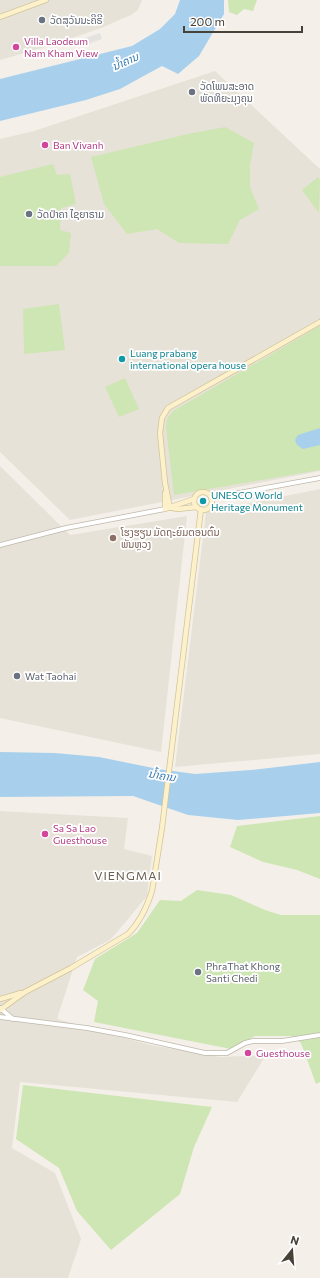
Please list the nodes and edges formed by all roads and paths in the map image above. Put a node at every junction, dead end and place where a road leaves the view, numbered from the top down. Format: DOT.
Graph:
graph roads {
  1 [pos="46,0"];
  2 [pos="0,17"];
  3 [pos="320,322"];
  4 [pos="320,478"];
  5 [pos="211,498"];
  6 [pos="194,499"];
  7 [pos="168,508"];
  8 [pos="199,508"];
  9 [pos="0,545"];
  10 [pos="25,992"];
  11 [pos="0,999"];
  12 [pos="0,1009"];
  13 [pos="0,1017"];
  14 [pos="13,1019"];
  15 [pos="320,1035"];
  1 -- 2 [label="main road"];
  3 -- 7 [label="main road"];
  4 -- 5 [label="street"];
  5 -- 6 [label="main road"];
  5 -- 8 [label="main road"];
  6 -- 7 [label="main road"];
  6 -- 8 [label="main road"];
  7 -- 8 [label="main road"];
  7 -- 9 [label="street"];
  8 -- 10 [label="main road"];
  10 -- 11 [label="main road"];
  10 -- 12 [label="main road"];
  12 -- 14 [label="street"];
  13 -- 14 [label="street"];
  14 -- 15 [label="street"];
}
